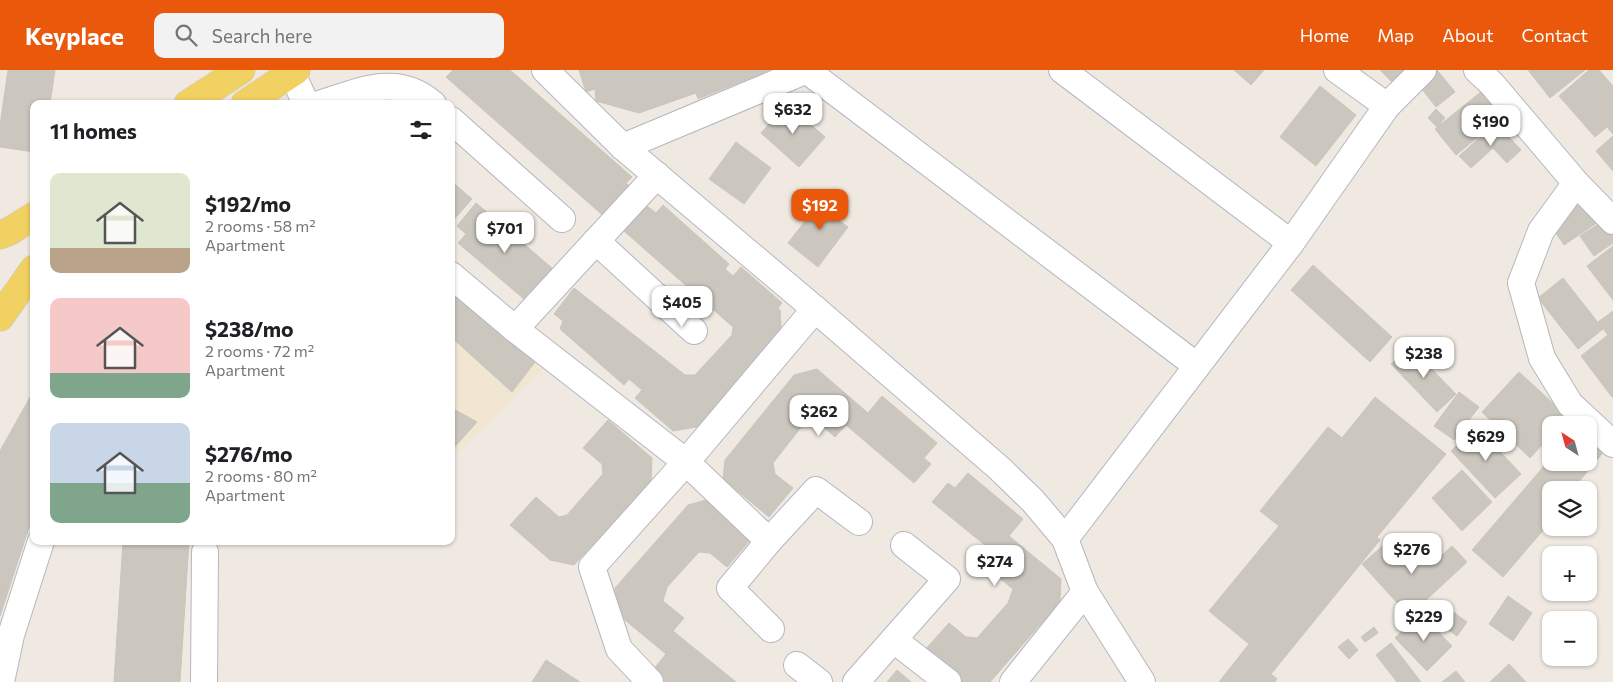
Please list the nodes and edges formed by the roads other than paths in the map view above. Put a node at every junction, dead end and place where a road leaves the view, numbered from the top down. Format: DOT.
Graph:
graph roads {
  1 [pos="241,70"];
  2 [pos="545,70"];
  3 [pos="806,70"];
  4 [pos="1062,70"];
  5 [pos="1337,70"];
  6 [pos="1423,70"];
  7 [pos="294,71"];
  8 [pos="1493,75"];
  9 [pos="194,100"];
  10 [pos="251,100"];
  11 [pos="305,100"];
  12 [pos="332,100"];
  13 [pos="427,100"];
  14 [pos="1387,106"];
  15 [pos="455,124"];
  16 [pos="623,147"];
  17 [pos="657,175"];
  18 [pos="1576,183"];
  19 [pos="562,219"];
  20 [pos="1613,221"];
  21 [pos="596,241"];
  22 [pos="1291,243"];
  23 [pos="30,262"];
  24 [pos="30,275"];
  25 [pos="455,278"];
  26 [pos="0,284"];
  27 [pos="815,309"];
  28 [pos="0,317"];
  29 [pos="515,329"];
  30 [pos="694,331"];
  31 [pos="1197,366"];
  32 [pos="1613,444"];
  33 [pos="686,462"];
  34 [pos="860,522"];
  35 [pos="1065,539"];
  36 [pos="769,541"];
  37 [pos="41,545"];
  38 [pos="904,545"];
  39 [pos="205,552"];
  40 [pos="1085,592"];
  41 [pos="771,630"];
  42 [pos="894,640"];
  43 [pos="797,665"];
  44 [pos="0,682"];
  45 [pos="204,682"];
  46 [pos="650,682"];
  47 [pos="819,682"];
  48 [pos="856,682"];
  49 [pos="948,682"];
  50 [pos="1013,682"];
  51 [pos="1030,682"];
  52 [pos="1142,682"];
  1 -- 9 [label="main road"];
  2 -- 16 [label="street"];
  3 -- 16 [label="street"];
  3 -- 31 [label="street"];
  4 -- 22 [label="street"];
  5 -- 14 [label="street"];
  6 -- 14 [label="street"];
  7 -- 10 [label="main road"];
  7 -- 11 [label="street"];
  8 -- 18 [label="street"];
  12 -- 13 [label="street"];
  14 -- 22 [label="street"];
  15 -- 19 [label="street"];
  16 -- 17 [label="street"];
  17 -- 21 [label="street"];
  17 -- 27 [label="street"];
  18 -- 20 [label="street"];
  18 -- 32 [label="street"];
  21 -- 29 [label="street"];
  21 -- 30 [label="street"];
  22 -- 31 [label="street"];
  23 -- 26 [label="main road"];
  24 -- 28 [label="main road"];
  25 -- 29 [label="street"];
  27 -- 33 [label="street"];
  27 -- 35 [label="street"];
  29 -- 33 [label="street"];
  31 -- 35 [label="street"];
  33 -- 36 [label="street"];
  33 -- 46 [label="street"];
  34 -- 36 [label="street"];
  35 -- 40 [label="street"];
  36 -- 41 [label="street"];
  37 -- 44 [label="street"];
  38 -- 42 [label="street"];
  39 -- 45 [label="street"];
  40 -- 50 [label="street"];
  40 -- 51 [label="street"];
  40 -- 52 [label="street"];
  42 -- 48 [label="street"];
  42 -- 49 [label="street"];
  43 -- 47 [label="street"];
}
